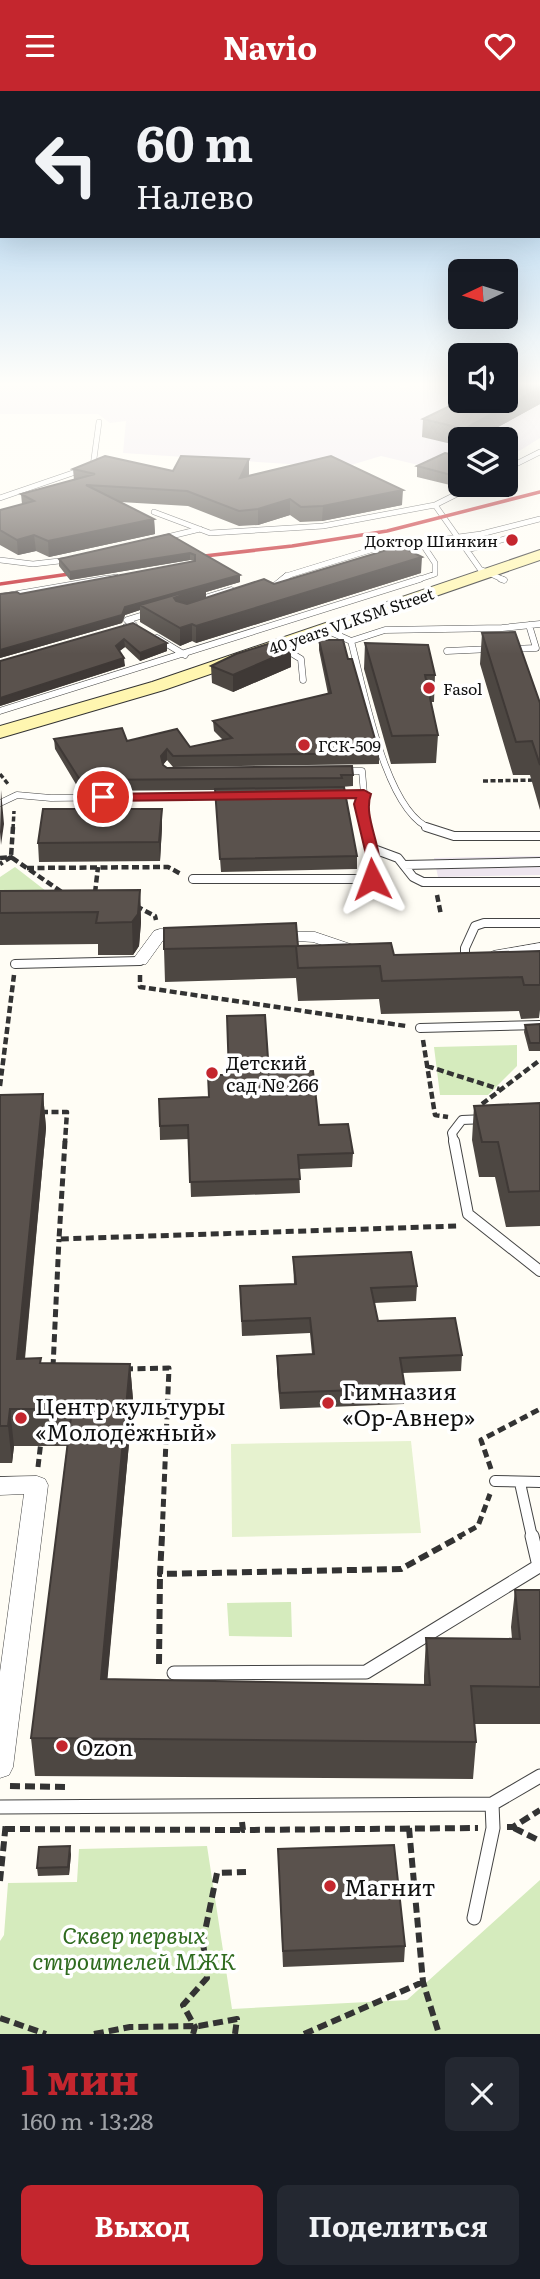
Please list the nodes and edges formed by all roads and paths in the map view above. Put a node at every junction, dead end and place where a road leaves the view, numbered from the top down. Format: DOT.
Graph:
graph roads {
  1 [pos="74,473"];
  2 [pos="451,497"];
  3 [pos="0,498"];
  4 [pos="435,505"];
  5 [pos="154,512"];
  6 [pos="540,519"];
  7 [pos="200,529"];
  8 [pos="459,537"];
  9 [pos="511,537"];
  10 [pos="159,539"];
  11 [pos="421,542"];
  12 [pos="467,550"];
  13 [pos="540,555"];
  14 [pos="77,557"];
  15 [pos="0,561"];
  16 [pos="487,572"];
  17 [pos="125,575"];
  18 [pos="286,576"];
  19 [pos="504,580"];
  20 [pos="246,591"];
  21 [pos="0,597"];
  22 [pos="236,599"];
  23 [pos="194,607"];
  24 [pos="153,613"];
  25 [pos="540,624"];
  26 [pos="134,625"];
  27 [pos="528,625"];
  28 [pos="122,628"];
  29 [pos="326,630"];
  30 [pos="351,641"];
  31 [pos="278,646"];
  32 [pos="447,651"];
  33 [pos="186,655"];
  34 [pos="303,680"];
  35 [pos="0,711"];
  36 [pos="0,732"];
  37 [pos="335,771"];
  38 [pos="540,780"];
  39 [pos="483,781"];
  40 [pos="324,794"];
  41 [pos="364,794"];
  42 [pos="17,795"];
  43 [pos="242,796"];
  44 [pos="51,798"];
  45 [pos="2,801"];
  46 [pos="49,811"];
  47 [pos="540,836"];
  48 [pos="371,848"];
  49 [pos="11,857"];
  50 [pos="0,858"];
  51 [pos="540,862"];
  52 [pos="0,864"];
  53 [pos="404,865"];
  54 [pos="98,867"];
  55 [pos="26,868"];
  56 [pos="193,879"];
  57 [pos="540,882"];
  58 [pos="65,894"];
  59 [pos="94,901"];
  60 [pos="130,903"];
  61 [pos="540,923"];
  62 [pos="160,934"];
  63 [pos="199,935"];
  64 [pos="250,936"];
  65 [pos="540,948"];
  66 [pos="376,957"];
  67 [pos="140,961"];
  68 [pos="459,961"];
  69 [pos="15,964"];
  70 [pos="540,1025"];
  71 [pos="421,1028"];
  72 [pos="540,1060"];
  73 [pos="427,1066"];
  74 [pos="0,1086"];
  75 [pos="500,1090"];
  76 [pos="40,1112"];
  77 [pos="495,1119"];
  78 [pos="463,1120"];
  79 [pos="446,1224"];
  80 [pos="59,1239"];
  81 [pos="540,1271"];
  82 [pos="117,1369"];
  83 [pos="66,1371"];
  84 [pos="540,1409"];
  85 [pos="43,1433"];
  86 [pos="37,1470"];
  87 [pos="495,1481"];
  88 [pos="540,1482"];
  89 [pos="520,1483"];
  90 [pos="0,1486"];
  91 [pos="160,1574"];
  92 [pos="174,1673"];
  93 [pos="0,1767"];
  94 [pos="540,1776"];
  95 [pos="492,1804"];
  96 [pos="0,1807"];
  97 [pos="240,1807"];
  98 [pos="540,1810"];
  99 [pos="513,1827"];
  100 [pos="408,1828"];
  101 [pos="493,1828"];
  102 [pos="5,1829"];
  103 [pos="243,1830"];
  104 [pos="540,1841"];
  105 [pos="246,1872"];
  106 [pos="474,1918"];
  107 [pos="423,1982"];
  108 [pos="0,2018"];
  109 [pos="194,2031"];
  110 [pos="46,2034"];
  111 [pos="94,2034"];
  112 [pos="235,2034"];
  113 [pos="304,2034"];
  114 [pos="439,2034"];
  1 -- 3 [label="lane"];
  2 -- 4 [label="lane"];
  4 -- 7 [label="lane"];
  4 -- 8 [label="lane"];
  5 -- 7 [label="lane"];
  6 -- 8 [label="lane"];
  7 -- 10 [label="lane"];
  8 -- 11 [label="lane"];
  8 -- 12 [label="lane"];
  9 -- 12 [label="lane"];
  11 -- 18 [label="lane"];
  11 -- 33 [label="lane"];
  12 -- 16 [label="lane"];
  13 -- 16 [label="main road, 40 years VLKSM Street"];
  14 -- 15 [label="lane"];
  16 -- 19 [label="lane"];
  16 -- 29 [label="main road, 40 years VLKSM Street"];
  17 -- 21 [label="lane"];
  18 -- 20 [label="street"];
  20 -- 23 [label="lane"];
  22 -- 23 [label="street"];
  24 -- 26 [label="lane"];
  25 -- 27 [label="lane"];
  26 -- 28 [label="lane"];
  26 -- 33 [label="lane"];
  27 -- 30 [label="lane"];
  27 -- 32 [label="lane"];
  29 -- 30 [label="lane"];
  29 -- 31 [label="main road, 40 years VLKSM Street"];
  30 -- 47 [label="lane"];
  31 -- 34 [label="lane"];
  31 -- 36 [label="main road, 40 years VLKSM Street"];
  33 -- 35 [label="lane"];
  37 -- 41 [label="lane"];
  38 -- 39 [label="path"];
  40 -- 41 [label="lane"];
  41 -- 48 [label="lane"];
  42 -- 44 [label="lane"];
  42 -- 45 [label="lane"];
  42 -- 49 [label="path"];
  43 -- 44 [label="lane"];
  44 -- 46 [label="lane"];
  48 -- 53 [label="lane"];
  48 -- 56 [label="lane"];
  49 -- 50 [label="path"];
  49 -- 52 [label="path"];
  49 -- 55 [label="path"];
  51 -- 53 [label="lane"];
  53 -- 57 [label="lane"];
  54 -- 55 [label="path"];
  54 -- 56 [label="path"];
  54 -- 59 [label="path"];
  55 -- 58 [label="path"];
  60 -- 62 [label="path"];
  61 -- 68 [label="lane"];
  62 -- 63 [label="street"];
  62 -- 67 [label="street"];
  64 -- 66 [label="street"];
  65 -- 68 [label="street"];
  67 -- 69 [label="lane"];
  67 -- 71 [label="path"];
  69 -- 74 [label="path"];
  70 -- 71 [label="lane"];
  71 -- 73 [label="path"];
  72 -- 75 [label="path"];
  73 -- 75 [label="path"];
  73 -- 78 [label="path"];
  75 -- 78 [label="path"];
  76 -- 80 [label="path"];
  77 -- 78 [label="lane"];
  78 -- 81 [label="lane"];
  79 -- 80 [label="path"];
  80 -- 83 [label="path"];
  82 -- 91 [label="path"];
  84 -- 87 [label="path"];
  85 -- 86 [label="path"];
  87 -- 89 [label="lane"];
  87 -- 91 [label="path"];
  88 -- 89 [label="lane"];
  89 -- 92 [label="lane"];
  90 -- 93 [label="street"];
  91 -- 92 [label="path"];
  94 -- 95 [label="lane"];
  95 -- 97 [label="lane"];
  95 -- 101 [label="lane"];
  96 -- 97 [label="lane"];
  97 -- 103 [label="path"];
  98 -- 99 [label="path"];
  99 -- 101 [label="path"];
  99 -- 104 [label="path"];
  100 -- 101 [label="path"];
  100 -- 103 [label="path"];
  100 -- 107 [label="path"];
  101 -- 106 [label="lane"];
  102 -- 103 [label="path"];
  105 -- 109 [label="path"];
  107 -- 113 [label="path"];
  107 -- 114 [label="path"];
  108 -- 110 [label="path"];
  109 -- 111 [label="path"];
  109 -- 112 [label="path"];
}
